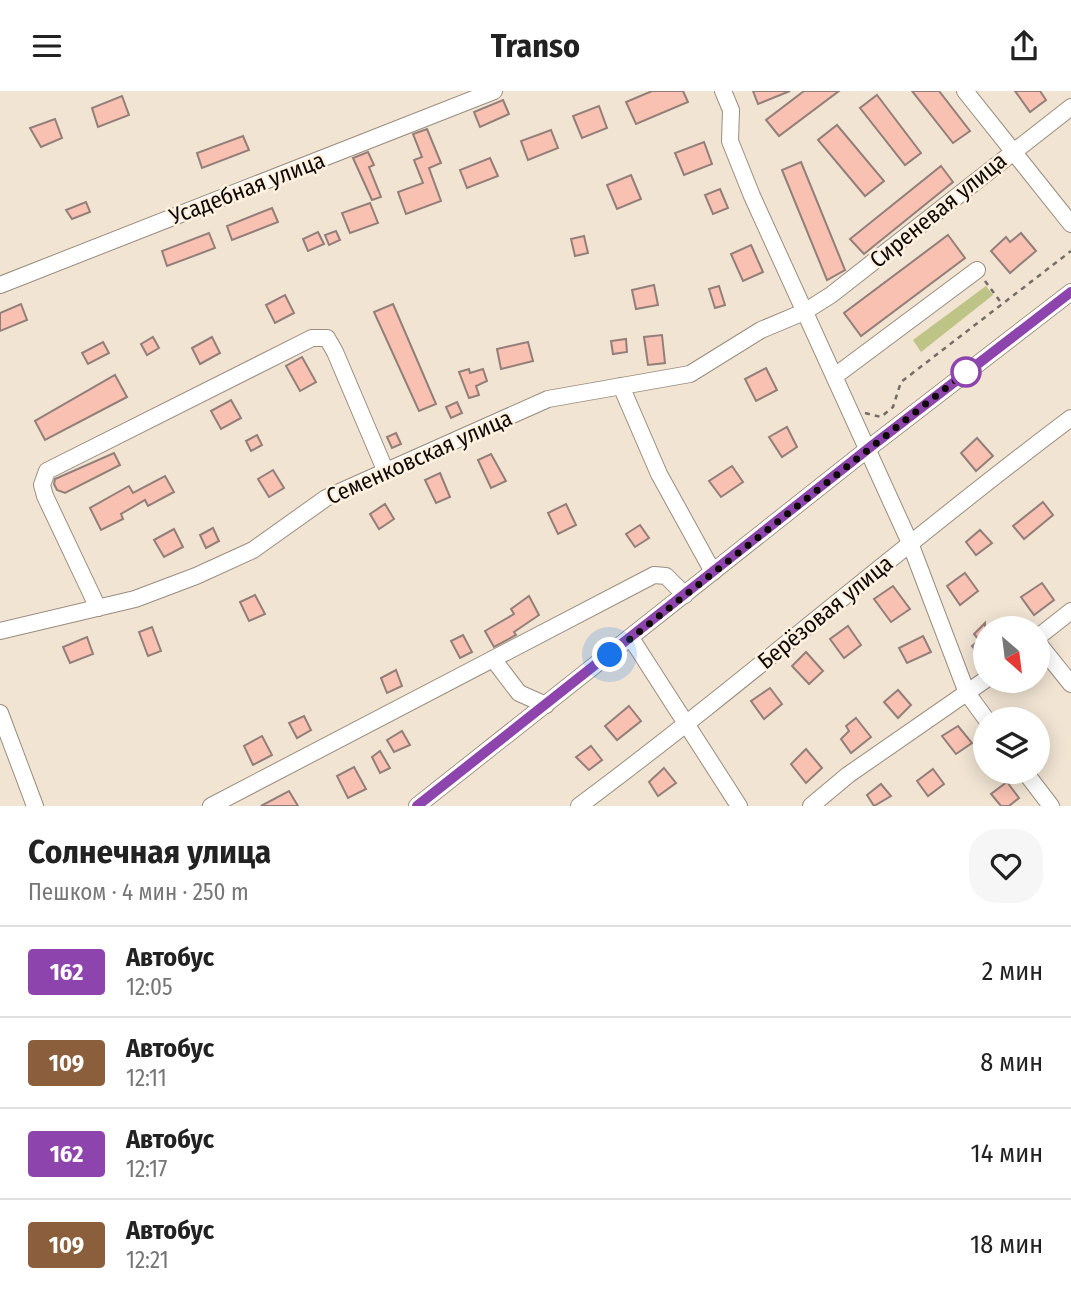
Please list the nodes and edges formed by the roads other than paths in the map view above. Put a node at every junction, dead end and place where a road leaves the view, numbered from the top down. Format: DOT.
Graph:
graph roads {
  1 [pos="494,91"];
  2 [pos="723,91"];
  3 [pos="965,91"];
  4 [pos="1071,107"];
  5 [pos="1011,152"];
  6 [pos="1071,224"];
  7 [pos="976,270"];
  8 [pos="0,285"];
  9 [pos="1071,292"];
  10 [pos="804,312"];
  11 [pos="835,376"];
  12 [pos="621,386"];
  13 [pos="1071,418"];
  14 [pos="869,448"];
  15 [pos="386,472"];
  16 [pos="910,543"];
  17 [pos="713,572"];
  18 [pos="685,595"];
  19 [pos="98,608"];
  20 [pos="1071,611"];
  21 [pos="1050,628"];
  22 [pos="0,631"];
  23 [pos="631,638"];
  24 [pos="1050,658"];
  25 [pos="493,659"];
  26 [pos="1071,684"];
  27 [pos="973,689"];
  28 [pos="967,693"];
  29 [pos="546,705"];
  30 [pos="977,707"];
  31 [pos="0,713"];
  32 [pos="686,726"];
  33 [pos="1034,784"];
  34 [pos="35,806"];
  35 [pos="211,806"];
  36 [pos="417,806"];
  37 [pos="579,806"];
  38 [pos="739,806"];
  39 [pos="811,806"];
  40 [pos="1051,806"];
  1 -- 8 [label="street, Усадебная улица"];
  2 -- 10 [label="street"];
  3 -- 5 [label="street"];
  4 -- 5 [label="street, Сиреневая улица"];
  5 -- 6 [label="street"];
  5 -- 10 [label="street, Сиреневая улица"];
  7 -- 11 [label="street"];
  9 -- 14 [label="street"];
  10 -- 11 [label="street"];
  10 -- 12 [label="street, Семенковская улица"];
  11 -- 14 [label="street"];
  12 -- 15 [label="street, Семенковская улица"];
  12 -- 17 [label="street"];
  13 -- 16 [label="street, Берёзовая улица"];
  14 -- 16 [label="street"];
  14 -- 17 [label="street"];
  15 -- 19 [label="street, Семенковская улица"];
  15 -- 19 [label="street"];
  16 -- 28 [label="street"];
  16 -- 32 [label="street, Берёзовая улица"];
  17 -- 18 [label="street"];
  18 -- 23 [label="street"];
  18 -- 25 [label="street"];
  19 -- 22 [label="street, Семенковская улица"];
  20 -- 21 [label="street"];
  23 -- 29 [label="street"];
  23 -- 32 [label="street"];
  24 -- 26 [label="street"];
  25 -- 29 [label="street"];
  25 -- 35 [label="street"];
  27 -- 28 [label="street"];
  28 -- 30 [label="street"];
  28 -- 39 [label="street"];
  29 -- 36 [label="street"];
  31 -- 34 [label="street"];
  32 -- 37 [label="street, Берёзовая улица"];
  32 -- 38 [label="street"];
  33 -- 40 [label="street"];
}
